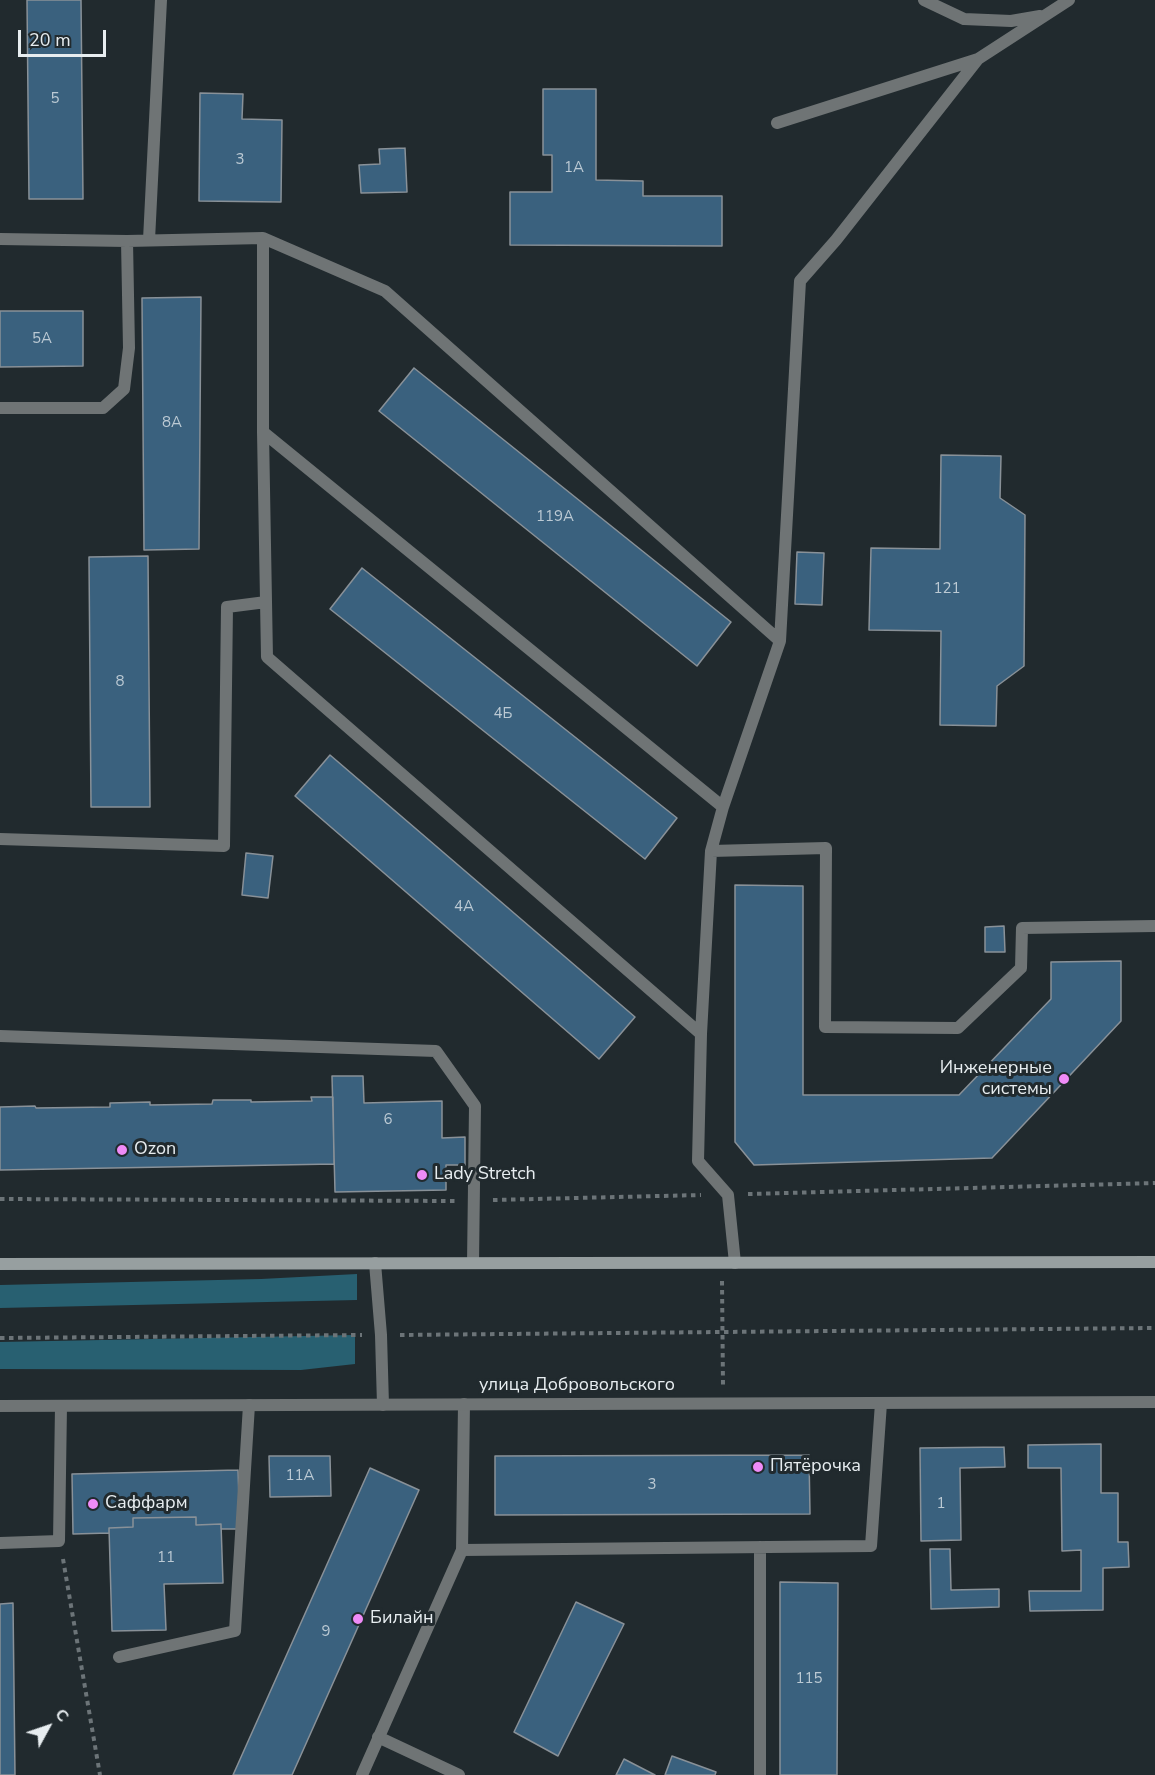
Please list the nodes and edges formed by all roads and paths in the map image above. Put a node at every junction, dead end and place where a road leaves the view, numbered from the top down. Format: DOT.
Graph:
graph roads {
  1 [pos="161,0"];
  2 [pos="924,0"];
  3 [pos="1069,0"];
  4 [pos="1045,16"];
  5 [pos="978,59"];
  6 [pos="777,123"];
  7 [pos="263,238"];
  8 [pos="0,239"];
  9 [pos="149,240"];
  10 [pos="127,241"];
  11 [pos="0,408"];
  12 [pos="263,432"];
  13 [pos="266,602"];
  14 [pos="780,640"];
  15 [pos="723,807"];
  16 [pos="0,839"];
  17 [pos="711,851"];
  18 [pos="1155,926"];
  19 [pos="701,1034"];
  20 [pos="0,1036"];
  21 [pos="1155,1183"];
  22 [pos="728,1195"];
  23 [pos="0,1199"];
  24 [pos="473,1201"];
  25 [pos="1155,1262"];
  26 [pos="375,1263"];
  27 [pos="472,1263"];
  28 [pos="722,1263"];
  29 [pos="735,1263"];
  30 [pos="0,1264"];
  31 [pos="1155,1328"];
  32 [pos="723,1332"];
  33 [pos="381,1335"];
  34 [pos="0,1338"];
  35 [pos="1155,1402"];
  36 [pos="881,1403"];
  37 [pos="383,1404"];
  38 [pos="464,1404"];
  39 [pos="723,1404"];
  40 [pos="249,1405"];
  41 [pos="0,1406"];
  42 [pos="61,1406"];
  43 [pos="59,1541"];
  44 [pos="0,1543"];
  45 [pos="760,1547"];
  46 [pos="462,1550"];
  47 [pos="119,1657"];
  48 [pos="378,1737"];
  49 [pos="100,1775"];
  50 [pos="362,1775"];
  51 [pos="459,1775"];
  52 [pos="760,1775"];
  1 -- 9 [label="street"];
  2 -- 4 [label="street"];
  3 -- 4 [label="street"];
  4 -- 5 [label="street"];
  5 -- 6 [label="street"];
  5 -- 14 [label="street"];
  7 -- 9 [label="street"];
  7 -- 12 [label="street"];
  7 -- 14 [label="street"];
  8 -- 10 [label="street"];
  9 -- 10 [label="street"];
  10 -- 11 [label="street"];
  12 -- 13 [label="street"];
  12 -- 15 [label="street"];
  13 -- 16 [label="street"];
  13 -- 19 [label="street"];
  14 -- 15 [label="street"];
  15 -- 17 [label="street"];
  17 -- 18 [label="street"];
  17 -- 19 [label="street"];
  19 -- 22 [label="street"];
  20 -- 24 [label="street"];
  21 -- 22 [label="path"];
  22 -- 24 [label="path"];
  22 -- 29 [label="street"];
  23 -- 24 [label="path"];
  24 -- 27 [label="street"];
  25 -- 29 [label="main road"];
  26 -- 27 [label="main road"];
  26 -- 30 [label="main road"];
  26 -- 33 [label="street"];
  27 -- 28 [label="main road"];
  28 -- 29 [label="main road"];
  28 -- 32 [label="path"];
  31 -- 32 [label="path"];
  32 -- 33 [label="path"];
  32 -- 39 [label="path"];
  33 -- 34 [label="path"];
  33 -- 37 [label="street"];
  35 -- 36 [label="street, улица Добровольского"];
  36 -- 39 [label="street, улица Добровольского"];
  36 -- 45 [label="street"];
  37 -- 38 [label="street, улица Добровольского"];
  37 -- 40 [label="street, улица Добровольского"];
  38 -- 39 [label="street, улица Добровольского"];
  38 -- 46 [label="street"];
  40 -- 42 [label="street, улица Добровольского"];
  40 -- 47 [label="street"];
  41 -- 42 [label="street, улица Добровольского"];
  42 -- 43 [label="street"];
  43 -- 44 [label="street"];
  43 -- 49 [label="path"];
  45 -- 46 [label="street"];
  45 -- 52 [label="street"];
  46 -- 48 [label="street"];
  48 -- 50 [label="street"];
  48 -- 51 [label="street"];
}
